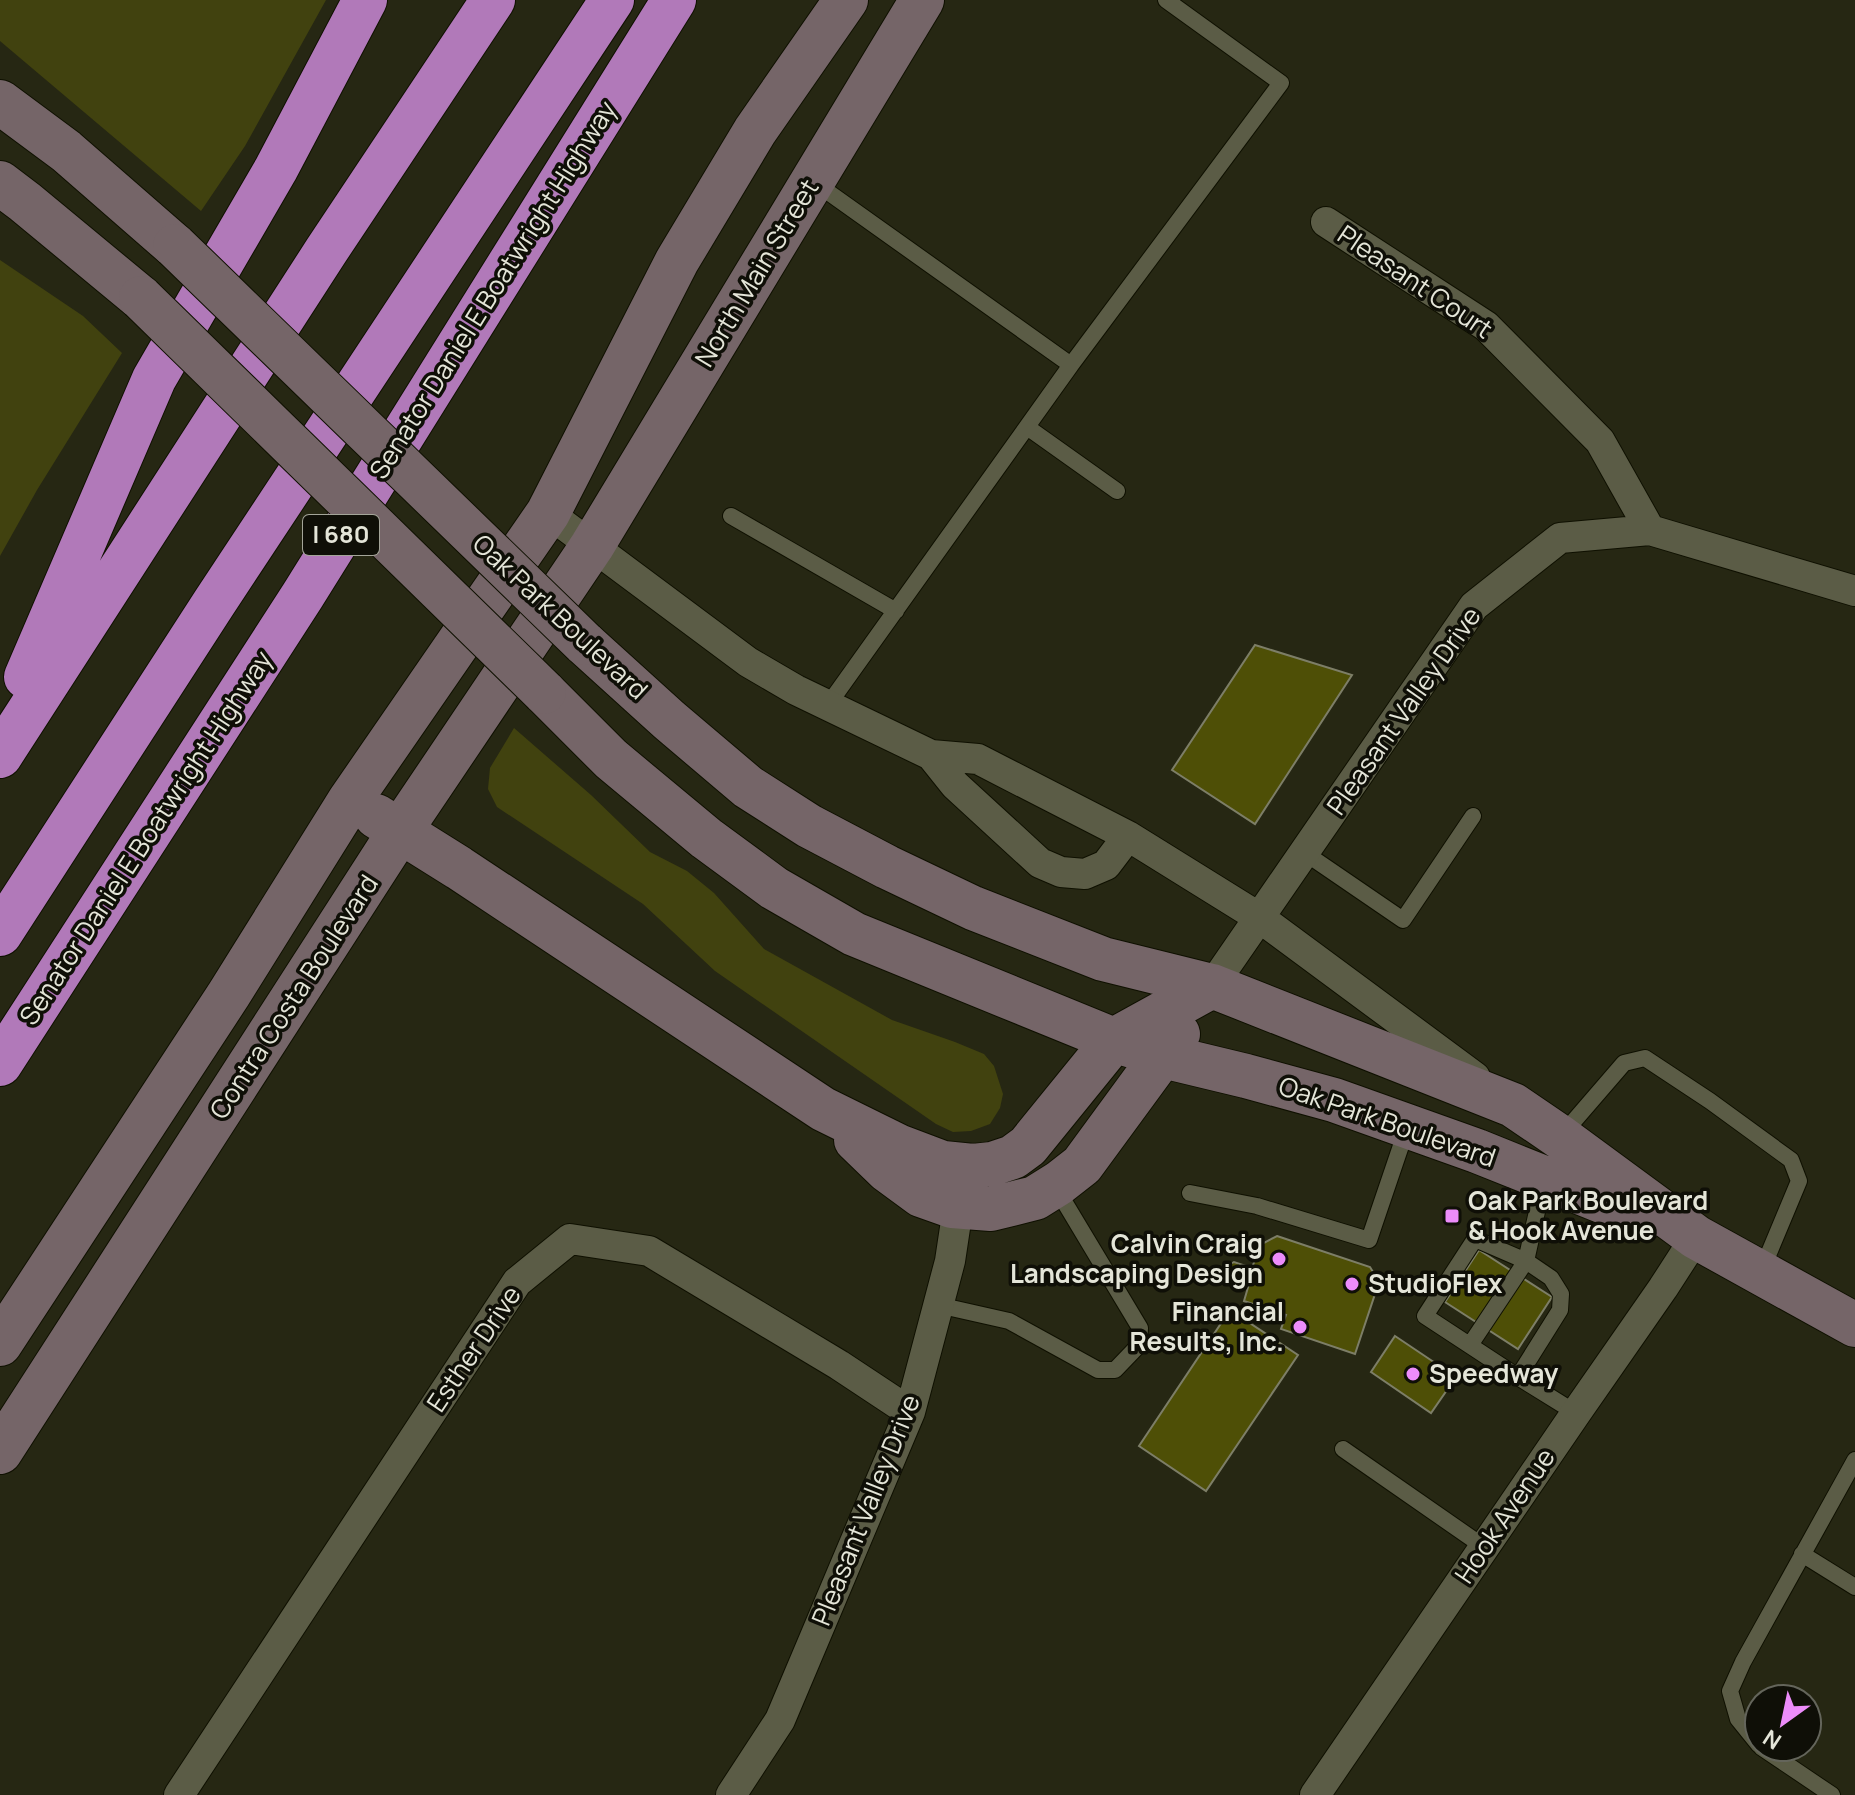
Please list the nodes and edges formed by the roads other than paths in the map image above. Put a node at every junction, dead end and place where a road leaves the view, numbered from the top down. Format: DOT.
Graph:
graph roads {
  1 [pos="365,0"];
  2 [pos="493,0"];
  3 [pos="612,0"];
  4 [pos="674,0"];
  5 [pos="846,0"];
  6 [pos="922,0"];
  7 [pos="1166,0"];
  8 [pos="0,102"];
  9 [pos="813,181"];
  10 [pos="8,196"];
  11 [pos="1326,222"];
  12 [pos="1071,365"];
  13 [pos="1027,427"];
  14 [pos="1117,491"];
  15 [pos="548,513"];
  16 [pos="731,516"];
  17 [pos="1650,530"];
  18 [pos="592,546"];
  19 [pos="1855,591"];
  20 [pos="896,611"];
  21 [pos="828,705"];
  22 [pos="0,738"];
  23 [pos="931,755"];
  24 [pos="0,756"];
  25 [pos="350,800"];
  26 [pos="1473,816"];
  27 [pos="400,831"];
  28 [pos="1128,836"];
  29 [pos="1305,853"];
  30 [pos="1260,918"];
  31 [pos="0,934"];
  32 [pos="1212,986"];
  33 [pos="1114,1040"];
  34 [pos="1163,1056"];
  35 [pos="0,1064"];
  36 [pos="1513,1105"];
  37 [pos="823,1109"];
  38 [pos="1408,1126"];
  39 [pos="1560,1137"];
  40 [pos="1544,1179"];
  41 [pos="1054,1186"];
  42 [pos="1190,1193"];
  43 [pos="958,1208"];
  44 [pos="1696,1237"];
  45 [pos="1526,1261"];
  46 [pos="1761,1274"];
  47 [pos="938,1305"];
  48 [pos="1855,1325"];
  49 [pos="0,1344"];
  50 [pos="1470,1345"];
  51 [pos="1518,1377"];
  52 [pos="910,1412"];
  53 [pos="1576,1413"];
  54 [pos="1343,1449"];
  55 [pos="0,1452"];
  56 [pos="1855,1460"];
  57 [pos="1484,1547"];
  58 [pos="1802,1554"];
  59 [pos="1855,1587"];
  60 [pos="1743,1725"];
  61 [pos="1785,1763"];
  62 [pos="179,1795"];
  63 [pos="731,1795"];
  64 [pos="1315,1795"];
  65 [pos="1832,1795"];
  1 -- 22 [label="highway"];
  2 -- 24 [label="highway"];
  3 -- 31 [label="highway, I 680"];
  4 -- 35 [label="highway, Senator Daniel E Boatwright Highway / I 680"];
  5 -- 15 [label="street"];
  6 -- 9 [label="street, North Main Street"];
  7 -- 12 [label="lane"];
  8 -- 32 [label="street, Oak Park Boulevard, bridge"];
  9 -- 12 [label="lane"];
  9 -- 18 [label="street, North Main Street"];
  10 -- 33 [label="street, Oak Park Boulevard, bridge"];
  11 -- 17 [label="street, Pleasant Court"];
  12 -- 13 [label="lane"];
  13 -- 14 [label="lane"];
  13 -- 20 [label="lane"];
  15 -- 18 [label="street, Oak Park Boulevard"];
  15 -- 25 [label="street"];
  16 -- 20 [label="lane"];
  17 -- 19 [label="street, Pleasant Valley Drive"];
  17 -- 29 [label="street, Pleasant Valley Drive"];
  18 -- 21 [label="street, Oak Park Boulevard"];
  18 -- 27 [label="street, Contra Costa Boulevard"];
  20 -- 21 [label="lane"];
  21 -- 23 [label="street, Oak Park Boulevard"];
  23 -- 28 [label="street, Oak Park Boulevard"];
  23 -- 28 [label="street, Oak Park Boulevard"];
  25 -- 27 [label="street"];
  25 -- 49 [label="street"];
  26 -- 29 [label="lane"];
  27 -- 37 [label="street"];
  27 -- 55 [label="street, Contra Costa Boulevard"];
  28 -- 30 [label="street, Oak Park Boulevard"];
  29 -- 30 [label="street, Pleasant Valley Drive"];
  30 -- 32 [label="street"];
  30 -- 36 [label="street, Oak Park Boulevard"];
  32 -- 33 [label="street"];
  32 -- 34 [label="street"];
  32 -- 36 [label="street, Oak Park Boulevard"];
  33 -- 34 [label="street, Oak Park Boulevard"];
  33 -- 37 [label="street"];
  34 -- 38 [label="street, Oak Park Boulevard"];
  34 -- 41 [label="street"];
  36 -- 39 [label="street, Oak Park Boulevard"];
  37 -- 43 [label="street"];
  38 -- 40 [label="street, Oak Park Boulevard"];
  38 -- 42 [label="lane"];
  39 -- 44 [label="street, Oak Park Boulevard"];
  39 -- 46 [label="lane"];
  40 -- 44 [label="street, Oak Park Boulevard"];
  40 -- 45 [label="lane"];
  41 -- 43 [label="street"];
  41 -- 47 [label="lane"];
  43 -- 47 [label="street, Pleasant Valley Drive"];
  44 -- 46 [label="street, Oak Park Boulevard"];
  44 -- 53 [label="street, Hook Avenue"];
  45 -- 50 [label="lane"];
  45 -- 50 [label="lane"];
  45 -- 51 [label="lane"];
  46 -- 48 [label="street, Oak Park Boulevard"];
  47 -- 52 [label="street, Pleasant Valley Drive"];
  50 -- 51 [label="lane"];
  51 -- 53 [label="lane"];
  52 -- 62 [label="street, Esther Drive"];
  52 -- 63 [label="street, Pleasant Valley Drive"];
  53 -- 57 [label="street, Hook Avenue"];
  54 -- 57 [label="lane"];
  56 -- 58 [label="lane"];
  57 -- 64 [label="street, Hook Avenue"];
  58 -- 59 [label="lane"];
  58 -- 60 [label="lane"];
  61 -- 65 [label="lane"];
}
